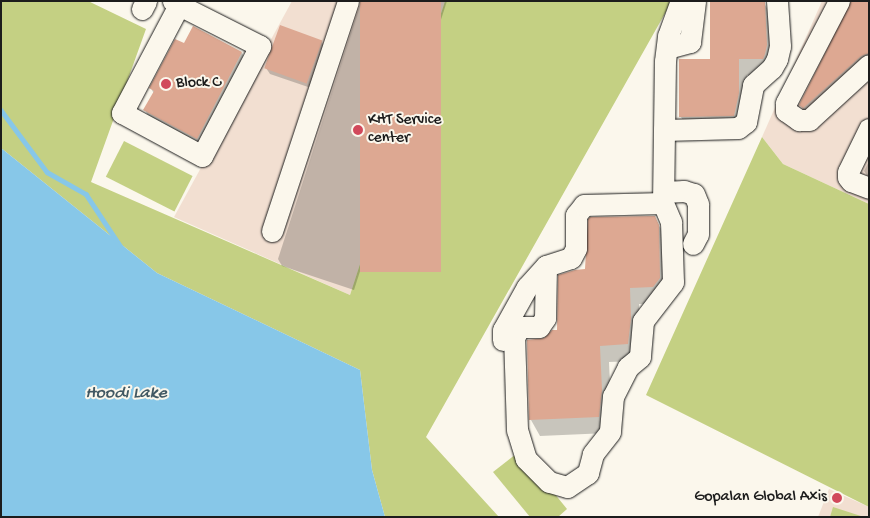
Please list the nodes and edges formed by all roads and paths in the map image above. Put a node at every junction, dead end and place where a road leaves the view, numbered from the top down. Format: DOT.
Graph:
graph roads {
  1 [pos="348,1"];
  2 [pos="681,1"];
  3 [pos="695,1"];
  4 [pos="777,1"];
  5 [pos="838,1"];
  6 [pos="176,3"];
  7 [pos="667,48"];
  8 [pos="869,65"];
  9 [pos="869,129"];
  10 [pos="664,130"];
  11 [pos="869,188"];
  12 [pos="663,197"];
  13 [pos="272,231"];
  14 [pos="692,244"];
  15 [pos="546,266"];
  16 [pos="501,367"];
  1 -- 13 [label="street"];
  2 -- 7 [label="street"];
  3 -- 7 [label="street"];
  4 -- 10 [label="street"];
  5 -- 8 [label="street"];
  6 -- 6 [label="street"];
  7 -- 10 [label="street"];
  9 -- 11 [label="street"];
  10 -- 12 [label="street"];
  12 -- 14 [label="street"];
  12 -- 15 [label="street"];
  12 -- 15 [label="street"];
  15 -- 16 [label="street"];
}
